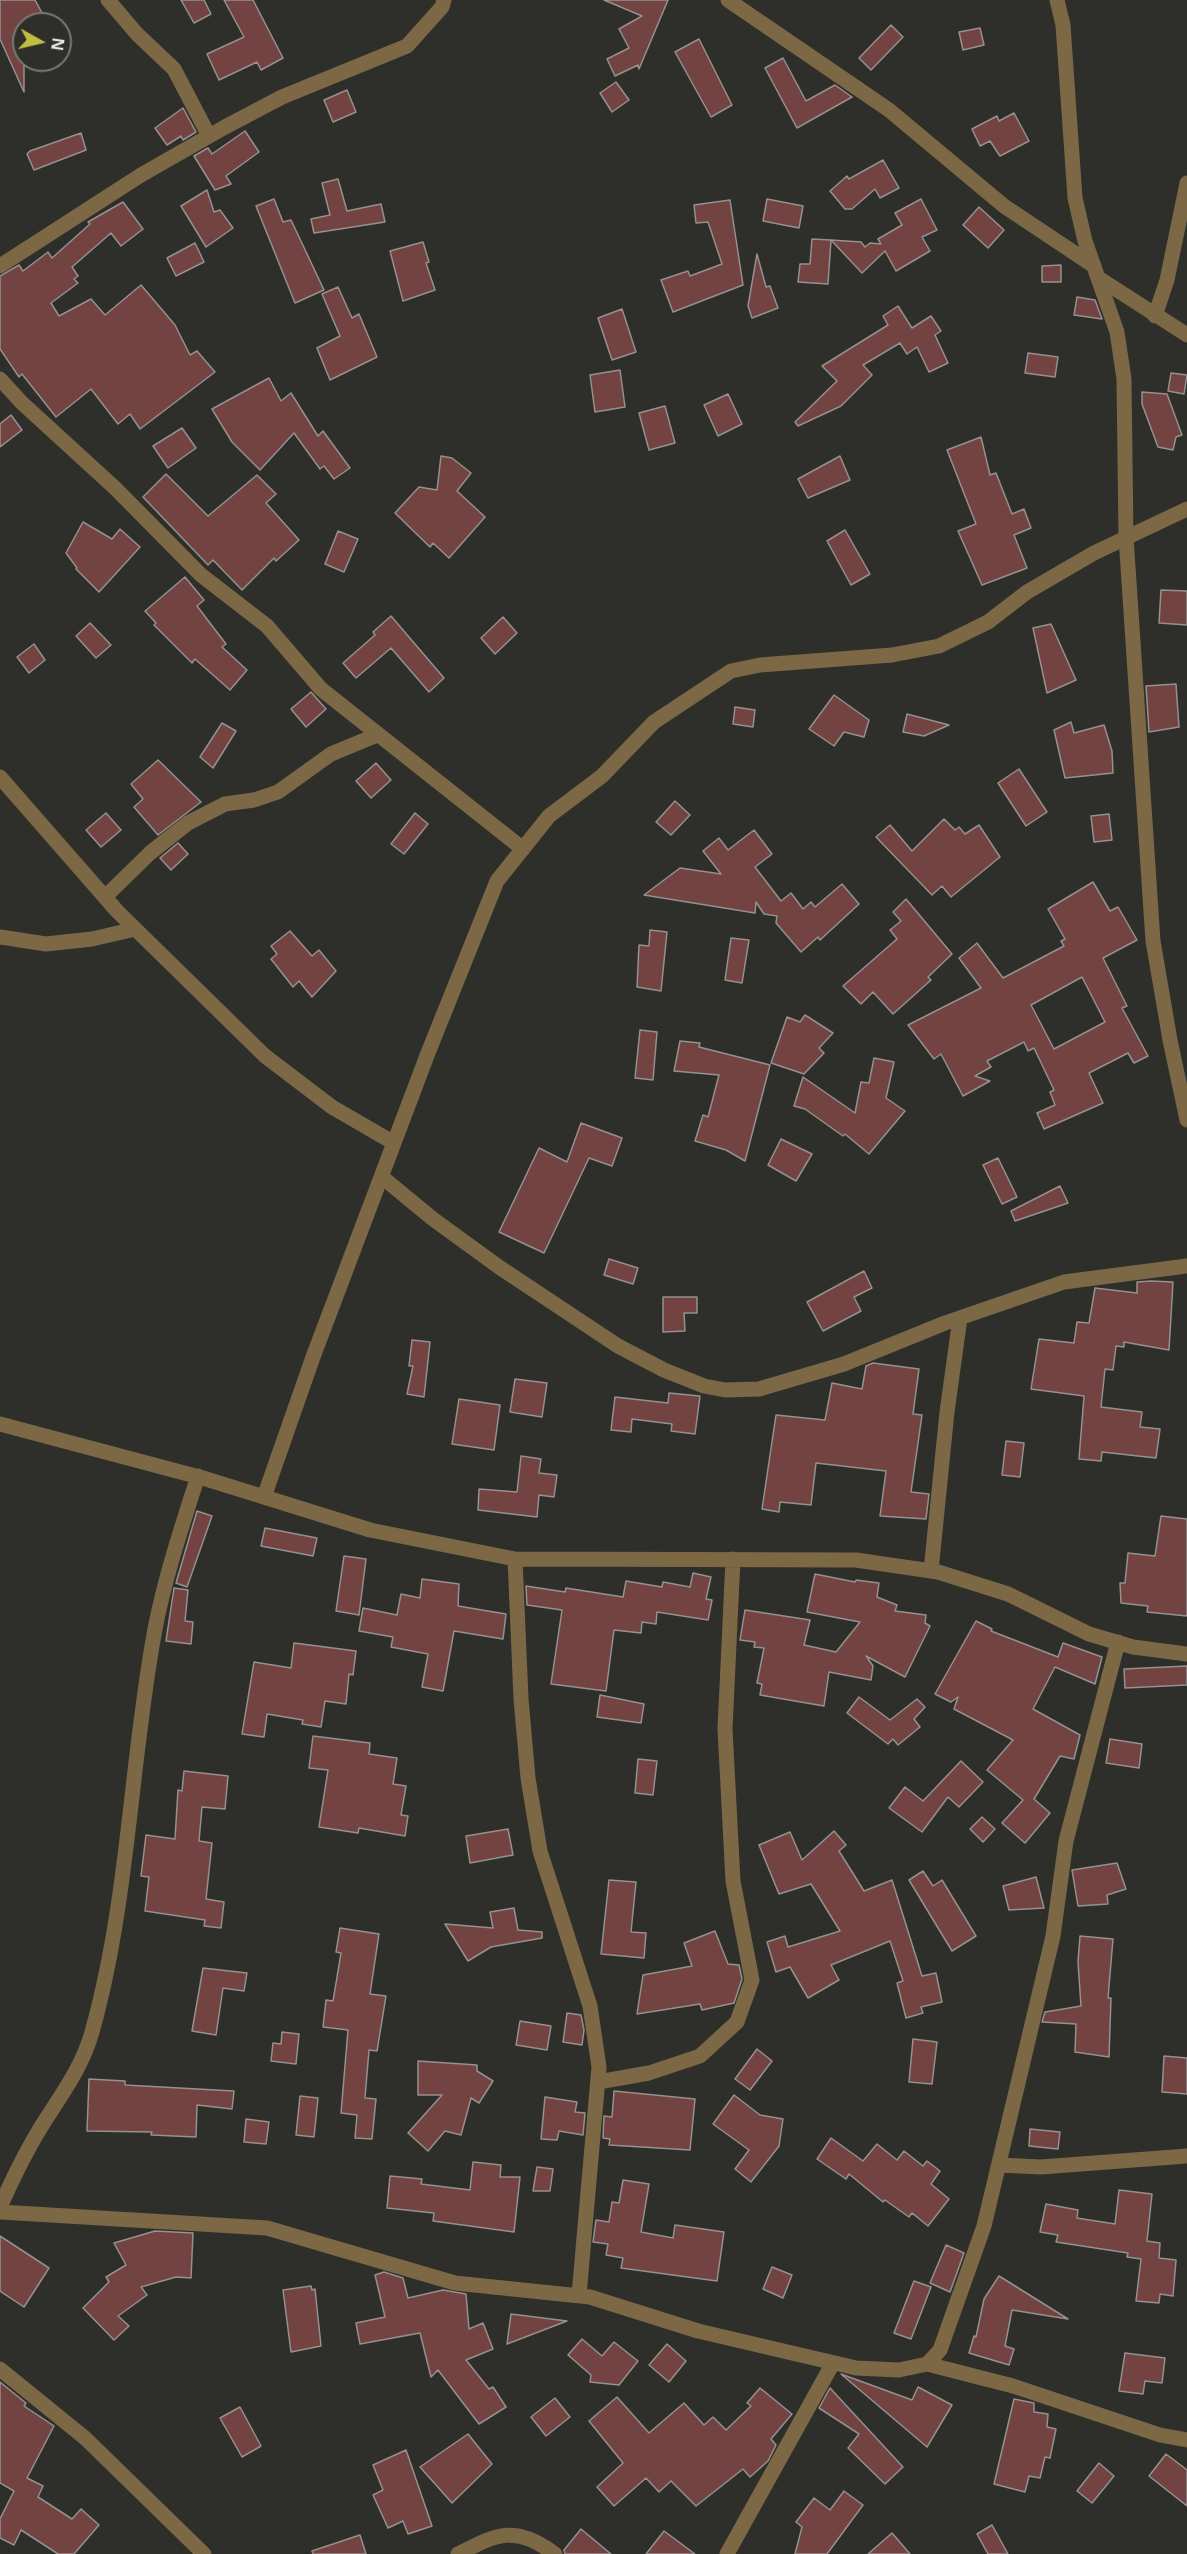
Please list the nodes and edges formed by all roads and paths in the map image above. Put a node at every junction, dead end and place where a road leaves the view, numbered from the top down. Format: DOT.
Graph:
graph roads {
  1 [pos="108,0"];
  2 [pos="444,0"];
  3 [pos="728,0"];
  4 [pos="1057,0"];
  5 [pos="209,136"];
  6 [pos="1187,183"];
  7 [pos="0,266"];
  8 [pos="1097,272"];
  9 [pos="1155,316"];
  10 [pos="1187,335"];
  11 [pos="0,379"];
  12 [pos="1187,509"];
  13 [pos="1126,537"];
  14 [pos="377,735"];
  15 [pos="0,777"];
  16 [pos="523,849"];
  17 [pos="105,897"];
  18 [pos="135,929"];
  19 [pos="0,937"];
  20 [pos="1187,1120"];
  21 [pos="394,1143"];
  22 [pos="382,1177"];
  23 [pos="1187,1266"];
  24 [pos="960,1318"];
  25 [pos="0,1424"];
  26 [pos="198,1476"];
  27 [pos="264,1497"];
  28 [pos="515,1559"];
  29 [pos="733,1559"];
  30 [pos="932,1571"];
  31 [pos="1119,1642"];
  32 [pos="1187,1654"];
  33 [pos="598,2082"];
  34 [pos="1187,2156"];
  35 [pos="999,2165"];
  36 [pos="0,2207"];
  37 [pos="0,2212"];
  38 [pos="579,2295"];
  39 [pos="833,2362"];
  40 [pos="927,2364"];
  41 [pos="0,2369"];
  42 [pos="1187,2440"];
  43 [pos="204,2554"];
  44 [pos="458,2554"];
  45 [pos="555,2554"];
  46 [pos="727,2554"];
  1 -- 5 [label="street"];
  2 -- 5 [label="street"];
  3 -- 8 [label="street"];
  4 -- 8 [label="street"];
  5 -- 7 [label="street"];
  6 -- 9 [label="street"];
  8 -- 9 [label="street"];
  8 -- 13 [label="street"];
  9 -- 10 [label="street"];
  11 -- 14 [label="street"];
  12 -- 13 [label="street"];
  13 -- 16 [label="street"];
  13 -- 20 [label="street"];
  14 -- 16 [label="street"];
  14 -- 17 [label="street"];
  15 -- 17 [label="street"];
  16 -- 21 [label="street"];
  17 -- 18 [label="street"];
  18 -- 19 [label="street"];
  18 -- 21 [label="street"];
  21 -- 22 [label="street"];
  22 -- 24 [label="street"];
  22 -- 27 [label="street"];
  23 -- 24 [label="street"];
  24 -- 30 [label="street"];
  25 -- 26 [label="street"];
  26 -- 27 [label="street"];
  26 -- 36 [label="street"];
  27 -- 28 [label="street"];
  28 -- 29 [label="street"];
  28 -- 33 [label="street"];
  29 -- 30 [label="street"];
  29 -- 33 [label="street"];
  30 -- 31 [label="street"];
  31 -- 32 [label="street"];
  31 -- 35 [label="street"];
  33 -- 38 [label="street"];
  34 -- 35 [label="street"];
  35 -- 40 [label="street"];
  37 -- 38 [label="street"];
  38 -- 39 [label="street"];
  39 -- 40 [label="street"];
  39 -- 46 [label="street"];
  40 -- 42 [label="street"];
  41 -- 43 [label="street"];
  44 -- 45 [label="street"];
}
